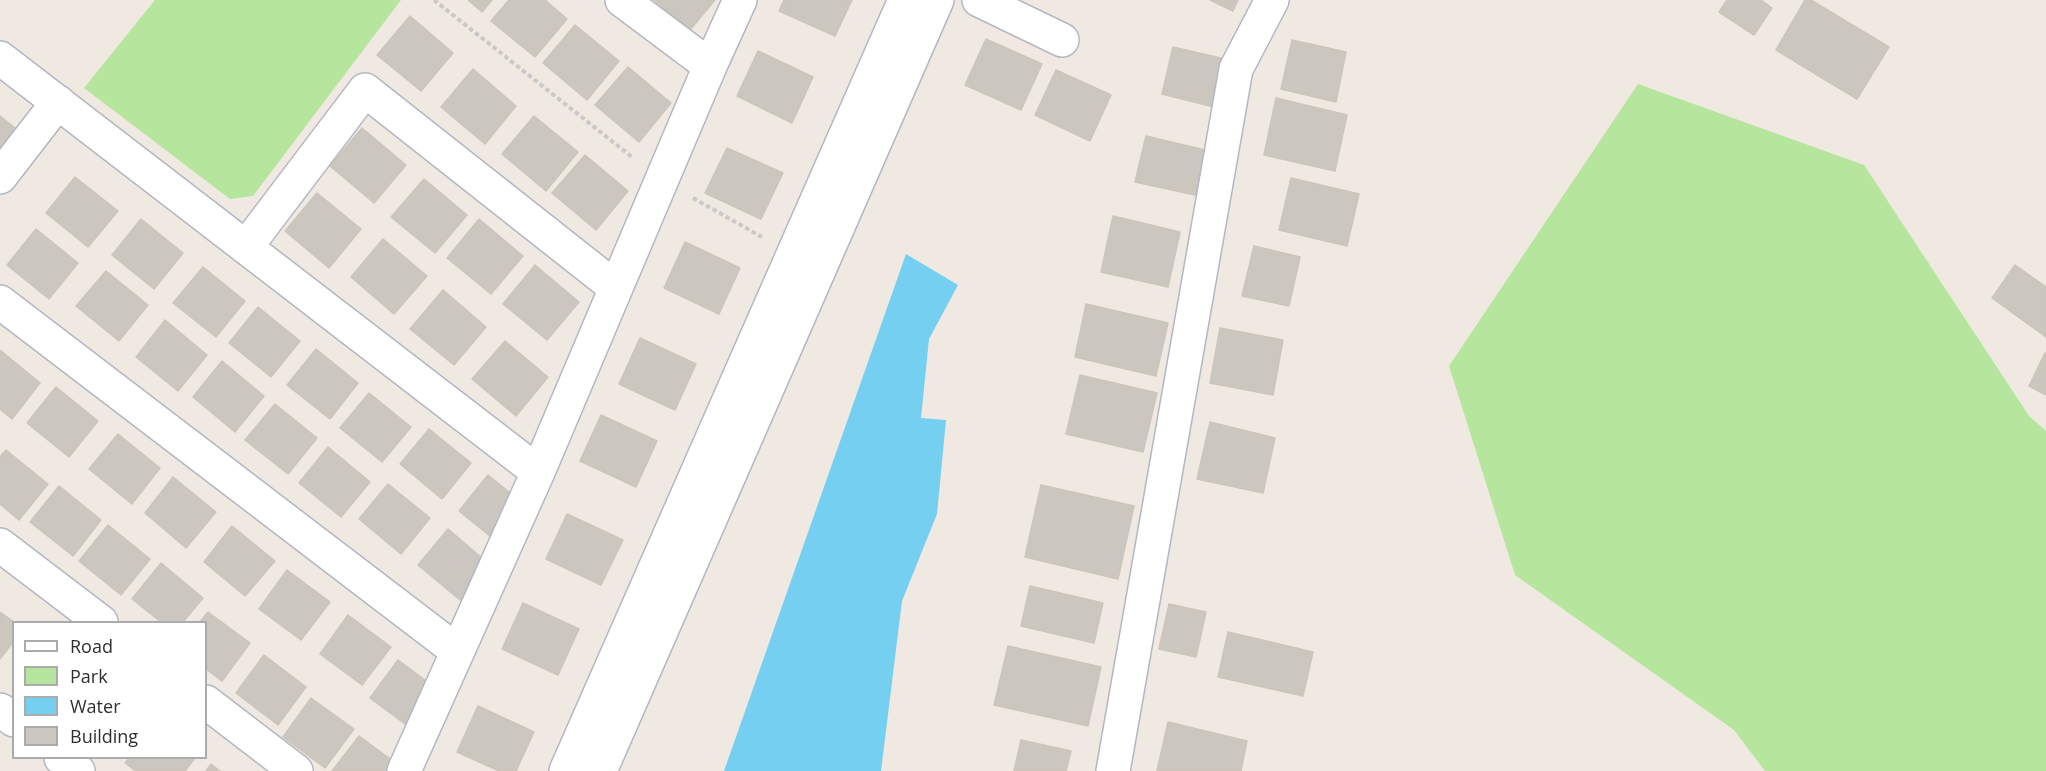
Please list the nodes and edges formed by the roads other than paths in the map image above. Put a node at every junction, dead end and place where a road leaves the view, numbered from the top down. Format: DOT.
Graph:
graph roads {
  1 [pos="622,0"];
  2 [pos="741,0"];
  3 [pos="905,0"];
  4 [pos="936,0"];
  5 [pos="979,0"];
  6 [pos="1272,0"];
  7 [pos="1062,40"];
  8 [pos="0,58"];
  9 [pos="710,66"];
  10 [pos="58,102"];
  11 [pos="0,177"];
  12 [pos="246,247"];
  13 [pos="616,288"];
  14 [pos="0,302"];
  15 [pos="538,472"];
  16 [pos="0,545"];
  17 [pos="100,621"];
  18 [pos="457,651"];
  19 [pos="207,703"];
  20 [pos="62,759"];
  21 [pos="78,771"];
  22 [pos="296,771"];
  23 [pos="404,771"];
  24 [pos="566,771"];
  25 [pos="600,771"];
  26 [pos="1113,771"];
  1 -- 9 [label="street"];
  2 -- 9 [label="street"];
  3 -- 24 [label="street"];
  4 -- 25 [label="street"];
  5 -- 7 [label="street"];
  6 -- 26 [label="street"];
  8 -- 10 [label="street"];
  9 -- 13 [label="street"];
  10 -- 11 [label="street"];
  10 -- 12 [label="street"];
  12 -- 13 [label="street"];
  12 -- 15 [label="street"];
  13 -- 15 [label="street"];
  14 -- 18 [label="street"];
  15 -- 18 [label="street"];
  16 -- 17 [label="street"];
  18 -- 23 [label="street"];
  19 -- 22 [label="street"];
  20 -- 21 [label="street"];
}
